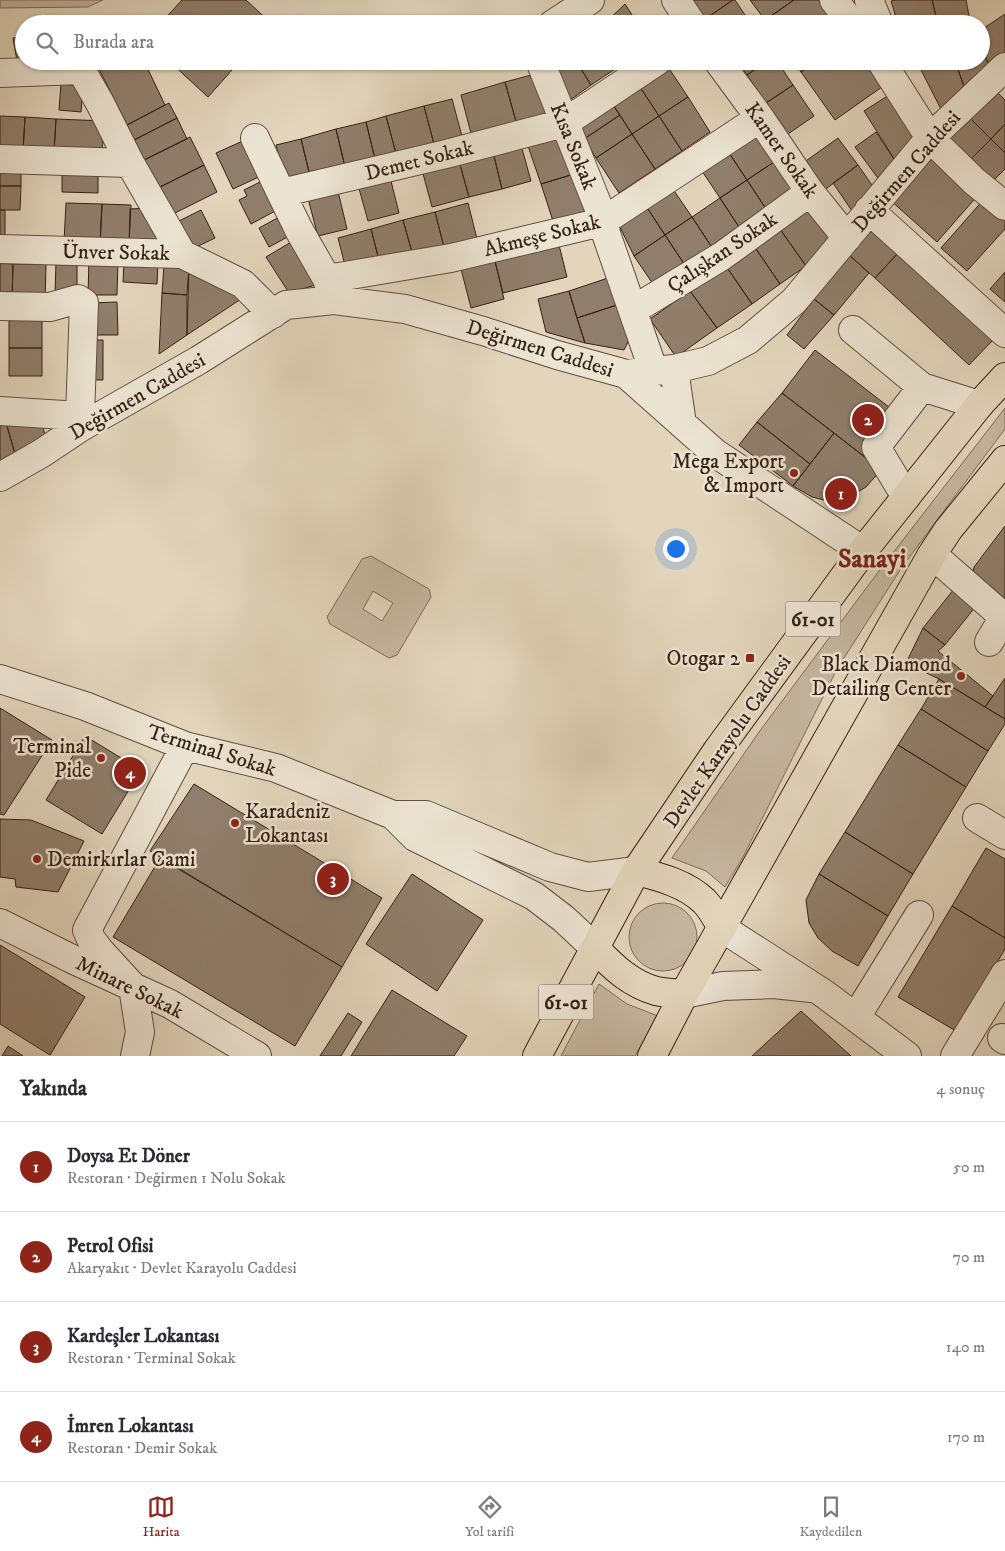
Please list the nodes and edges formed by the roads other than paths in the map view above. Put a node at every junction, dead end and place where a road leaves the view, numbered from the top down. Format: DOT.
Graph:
graph roads {
  1 [pos="590,0"];
  2 [pos="676,0"];
  3 [pos="834,0"];
  4 [pos="869,0"];
  5 [pos="567,15"];
  6 [pos="686,15"];
  7 [pos="845,15"];
  8 [pos="875,15"];
  9 [pos="543,70"];
  10 [pos="644,70"];
  11 [pos="725,70"];
  12 [pos="887,70"];
  13 [pos="900,70"];
  14 [pos="1003,72"];
  15 [pos="0,73"];
  16 [pos="760,118"];
  17 [pos="564,123"];
  18 [pos="255,138"];
  19 [pos="930,138"];
  20 [pos="0,159"];
  21 [pos="130,163"];
  22 [pos="810,192"];
  23 [pos="281,193"];
  24 [pos="1005,206"];
  25 [pos="868,210"];
  26 [pos="602,222"];
  27 [pos="847,238"];
  28 [pos="0,249"];
  29 [pos="182,254"];
  30 [pos="331,290"];
  31 [pos="0,306"];
  32 [pos="633,310"];
  33 [pos="273,314"];
  34 [pos="853,330"];
  35 [pos="1005,333"];
  36 [pos="664,371"];
  37 [pos="626,374"];
  38 [pos="1005,377"];
  39 [pos="922,387"];
  40 [pos="979,405"];
  41 [pos="0,411"];
  42 [pos="80,421"];
  43 [pos="682,424"];
  44 [pos="1005,460"];
  45 [pos="0,476"];
  46 [pos="906,497"];
  47 [pos="863,551"];
  48 [pos="931,556"];
  49 [pos="1005,617"];
  50 [pos="989,642"];
  51 [pos="0,679"];
  52 [pos="185,746"];
  53 [pos="393,815"];
  54 [pos="977,818"];
  55 [pos="1005,835"];
  56 [pos="636,872"];
  57 [pos="919,915"];
  58 [pos="0,922"];
  59 [pos="722,928"];
  60 [pos="596,949"];
  61 [pos="1005,974"];
  62 [pos="133,987"];
  63 [pos="815,988"];
  64 [pos="684,994"];
  65 [pos="856,1017"];
  66 [pos="135,1056"];
  67 [pos="257,1056"];
  68 [pos="537,1056"];
  69 [pos="652,1056"];
  70 [pos="907,1056"];
  71 [pos="955,1056"];
  1 -- 5 [label="street"];
  2 -- 6 [label="street"];
  3 -- 7 [label="street"];
  4 -- 8 [label="street"];
  9 -- 17 [label="street, Kısa Sokak"];
  10 -- 17 [label="street, Demet Sokak"];
  11 -- 16 [label="street, Kamer Sokak"];
  12 -- 19 [label="street"];
  13 -- 19 [label="street"];
  14 -- 19 [label="street, Değirmen Caddesi"];
  15 -- 21 [label="street"];
  16 -- 22 [label="street, Kamer Sokak"];
  16 -- 26 [label="street, Akmeşe Sokak"];
  17 -- 23 [label="street, Demet Sokak"];
  17 -- 26 [label="street, Kısa Sokak"];
  18 -- 23 [label="street"];
  19 -- 24 [label="street"];
  19 -- 25 [label="street, Değirmen Caddesi"];
  20 -- 21 [label="street"];
  21 -- 29 [label="street"];
  22 -- 27 [label="street, Kamer Sokak"];
  22 -- 32 [label="street, Çalışkan Sokak"];
  23 -- 30 [label="street"];
  25 -- 27 [label="street, Değirmen Caddesi"];
  25 -- 35 [label="street"];
  26 -- 30 [label="street, Akmeşe Sokak"];
  26 -- 32 [label="street, Kısa Sokak"];
  27 -- 36 [label="street, Değirmen Caddesi"];
  28 -- 29 [label="street, Ünver Sokak"];
  29 -- 33 [label="street, Ünver Sokak"];
  30 -- 33 [label="street, Değirmen Caddesi"];
  30 -- 37 [label="street, Değirmen Caddesi"];
  31 -- 42 [label="street"];
  32 -- 36 [label="street, Kısa Sokak"];
  33 -- 42 [label="street, Değirmen Caddesi"];
  34 -- 39 [label="street"];
  36 -- 37 [label="street, Değirmen Caddesi"];
  36 -- 43 [label="street, Kısa Sokak"];
  37 -- 43 [label="street"];
  38 -- 40 [label="main road, Devlet Karayolu Caddesi / 61-01"];
  39 -- 40 [label="street"];
  39 -- 46 [label="street"];
  40 -- 46 [label="main road, Devlet Karayolu Caddesi / 61-01"];
  41 -- 42 [label="street"];
  42 -- 45 [label="street, Değirmen Caddesi"];
  43 -- 47 [label="street"];
  44 -- 48 [label="main road"];
  46 -- 47 [label="main road, Devlet Karayolu Caddesi / 61-01"];
  47 -- 56 [label="main road, Devlet Karayolu Caddesi / 61-01"];
  48 -- 49 [label="street"];
  48 -- 59 [label="main road"];
  49 -- 50 [label="street"];
  51 -- 52 [label="street, Terminal Sokak"];
  52 -- 53 [label="street, Terminal Sokak"];
  52 -- 62 [label="street"];
  53 -- 56 [label="street, Terminal Sokak"];
  53 -- 60 [label="street, Terminal Sokak"];
  54 -- 55 [label="street"];
  56 -- 59 [label="main road"];
  56 -- 60 [label="main road, Devlet Karayolu Caddesi / 61-01"];
  57 -- 65 [label="street"];
  58 -- 62 [label="street, Minare Sokak"];
  59 -- 63 [label="street"];
  59 -- 64 [label="main road"];
  60 -- 64 [label="main road, 61-01"];
  60 -- 68 [label="main road, Devlet Karayolu Caddesi / 61-01"];
  61 -- 71 [label="street"];
  62 -- 66 [label="street"];
  62 -- 67 [label="street, Minare Sokak"];
  63 -- 64 [label="street"];
  63 -- 65 [label="street"];
  64 -- 69 [label="main road"];
  65 -- 70 [label="street"];
}
